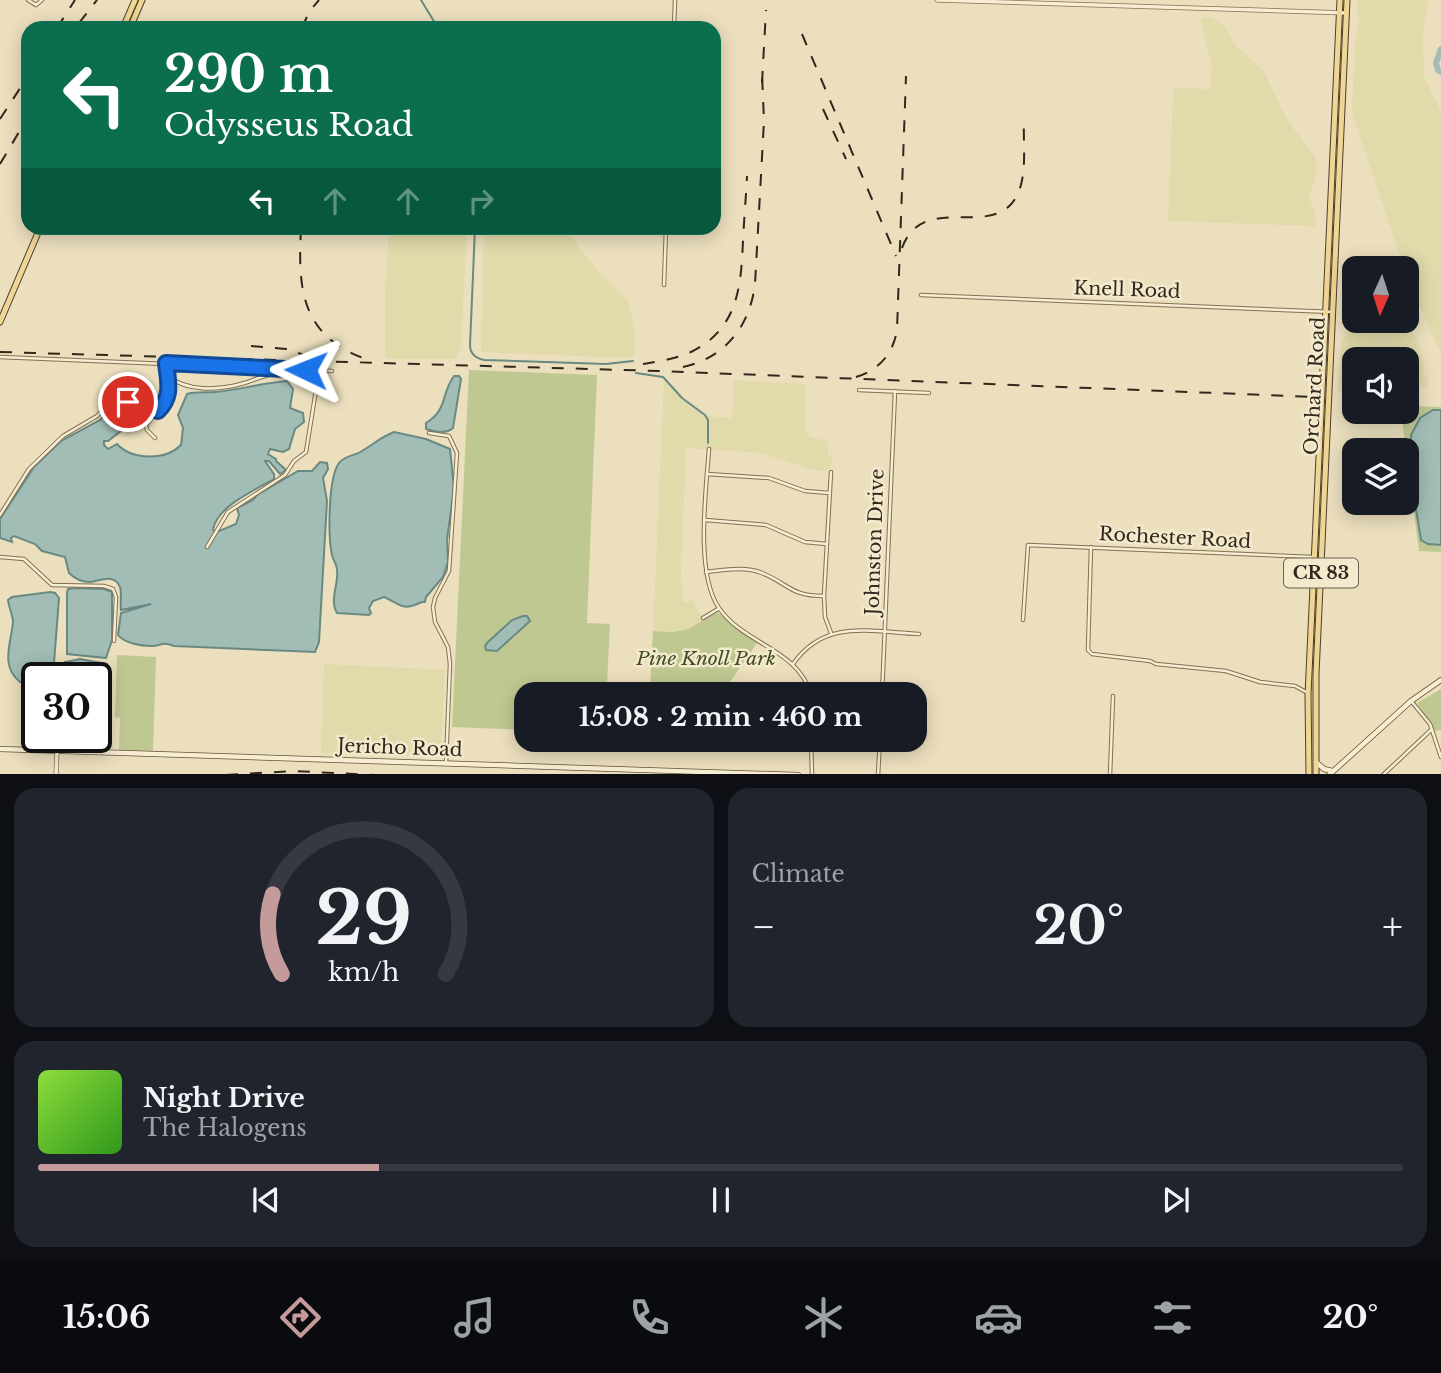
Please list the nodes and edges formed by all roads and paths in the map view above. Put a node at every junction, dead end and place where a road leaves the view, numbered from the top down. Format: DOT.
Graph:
graph roads {
  1 [pos="28,0"];
  2 [pos="42,0"];
  3 [pos="135,0"];
  4 [pos="142,0"];
  5 [pos="675,0"];
  6 [pos="937,0"];
  7 [pos="1340,0"];
  8 [pos="1347,0"];
  9 [pos="975,1"];
  10 [pos="1343,13"];
  11 [pos="126,21"];
  12 [pos="133,21"];
  13 [pos="674,21"];
  14 [pos="37,235"];
  15 [pos="666,235"];
  16 [pos="664,285"];
  17 [pos="921,295"];
  18 [pos="1325,311"];
  19 [pos="1333,312"];
  20 [pos="0,322"];
  21 [pos="0,357"];
  22 [pos="166,363"];
  23 [pos="332,371"];
  24 [pos="168,376"];
  25 [pos="859,390"];
  26 [pos="895,391"];
  27 [pos="929,393"];
  28 [pos="158,411"];
  29 [pos="429,433"];
  30 [pos="155,438"];
  31 [pos="709,449"];
  32 [pos="831,472"];
  33 [pos="707,474"];
  34 [pos="830,494"];
  35 [pos="0,515"];
  36 [pos="705,520"];
  37 [pos="827,544"];
  38 [pos="207,547"];
  39 [pos="1091,547"];
  40 [pos="0,557"];
  41 [pos="1318,558"];
  42 [pos="706,572"];
  43 [pos="824,596"];
  44 [pos="719,608"];
  45 [pos="704,618"];
  46 [pos="1023,620"];
  47 [pos="884,632"];
  48 [pos="831,633"];
  49 [pos="919,634"];
  50 [pos="114,641"];
  51 [pos="793,664"];
  52 [pos="1309,676"];
  53 [pos="1441,680"];
  54 [pos="807,682"];
  55 [pos="882,682"];
  56 [pos="1295,685"];
  57 [pos="1308,695"];
  58 [pos="1113,696"];
  59 [pos="1411,701"];
  60 [pos="1432,729"];
  61 [pos="0,749"];
  62 [pos="21,750"];
  63 [pos="811,752"];
  64 [pos="879,752"];
  65 [pos="57,753"];
  66 [pos="112,753"];
  67 [pos="1441,757"];
  68 [pos="1315,761"];
  69 [pos="446,763"];
  70 [pos="641,772"];
  71 [pos="1331,773"];
  72 [pos="56,774"];
  73 [pos="746,774"];
  74 [pos="812,774"];
  75 [pos="878,774"];
  76 [pos="1110,774"];
  77 [pos="1309,774"];
  78 [pos="1316,774"];
  79 [pos="1384,774"];
  1 -- 2 [label="street"];
  3 -- 11 [label="main road"];
  4 -- 12 [label="main road"];
  5 -- 13 [label="street"];
  6 -- 9 [label="street"];
  7 -- 10 [label="main road, Orchard Road / CR 83"];
  8 -- 10 [label="main road, Orchard Road / CR 83"];
  9 -- 10 [label="street"];
  10 -- 18 [label="main road, Orchard Road / CR 83"];
  10 -- 19 [label="main road, Orchard Road / CR 83"];
  14 -- 20 [label="main road"];
  15 -- 16 [label="street"];
  17 -- 18 [label="street, Knell Road"];
  18 -- 19 [label="street, Knell Road"];
  18 -- 41 [label="main road, Orchard Road / CR 83"];
  19 -- 41 [label="main road, Orchard Road / CR 83"];
  21 -- 22 [label="street"];
  22 -- 23 [label="street"];
  22 -- 24 [label="street"];
  24 -- 28 [label="street"];
  24 -- 38 [label="street"];
  25 -- 26 [label="street"];
  26 -- 27 [label="street"];
  26 -- 47 [label="street, Johnston Drive"];
  28 -- 30 [label="street"];
  28 -- 35 [label="street"];
  29 -- 69 [label="street"];
  31 -- 33 [label="street"];
  32 -- 34 [label="street"];
  33 -- 34 [label="street"];
  33 -- 36 [label="street"];
  34 -- 37 [label="street"];
  36 -- 37 [label="street"];
  36 -- 42 [label="street"];
  37 -- 43 [label="street"];
  39 -- 41 [label="street, Rochester Road"];
  39 -- 46 [label="street, Rochester Road"];
  39 -- 56 [label="street"];
  40 -- 50 [label="street"];
  41 -- 52 [label="main road, Orchard Road / CR 83"];
  41 -- 68 [label="main road, Orchard Road / CR 83"];
  42 -- 43 [label="street"];
  42 -- 44 [label="street"];
  43 -- 48 [label="street"];
  44 -- 45 [label="street"];
  44 -- 51 [label="street"];
  47 -- 48 [label="street"];
  47 -- 49 [label="street"];
  47 -- 55 [label="street, Johnston Drive"];
  48 -- 51 [label="street"];
  51 -- 54 [label="street"];
  52 -- 56 [label="street"];
  52 -- 57 [label="main road, Orchard Road / CR 83"];
  53 -- 59 [label="main road"];
  56 -- 57 [label="street"];
  57 -- 77 [label="main road, Orchard Road / CR 83"];
  58 -- 76 [label="street"];
  59 -- 60 [label="street"];
  59 -- 71 [label="main road"];
  60 -- 67 [label="street"];
  60 -- 79 [label="street"];
  61 -- 62 [label="main road, Jericho Road"];
  63 -- 74 [label="street"];
  64 -- 75 [label="street"];
  65 -- 72 [label="street"];
  66 -- 69 [label="main road, Jericho Road"];
  68 -- 71 [label="main road"];
  68 -- 78 [label="main road, Orchard Road / CR 83"];
  69 -- 70 [label="main road, Jericho Road"];
  70 -- 73 [label="main road, Jericho Road"];
}
